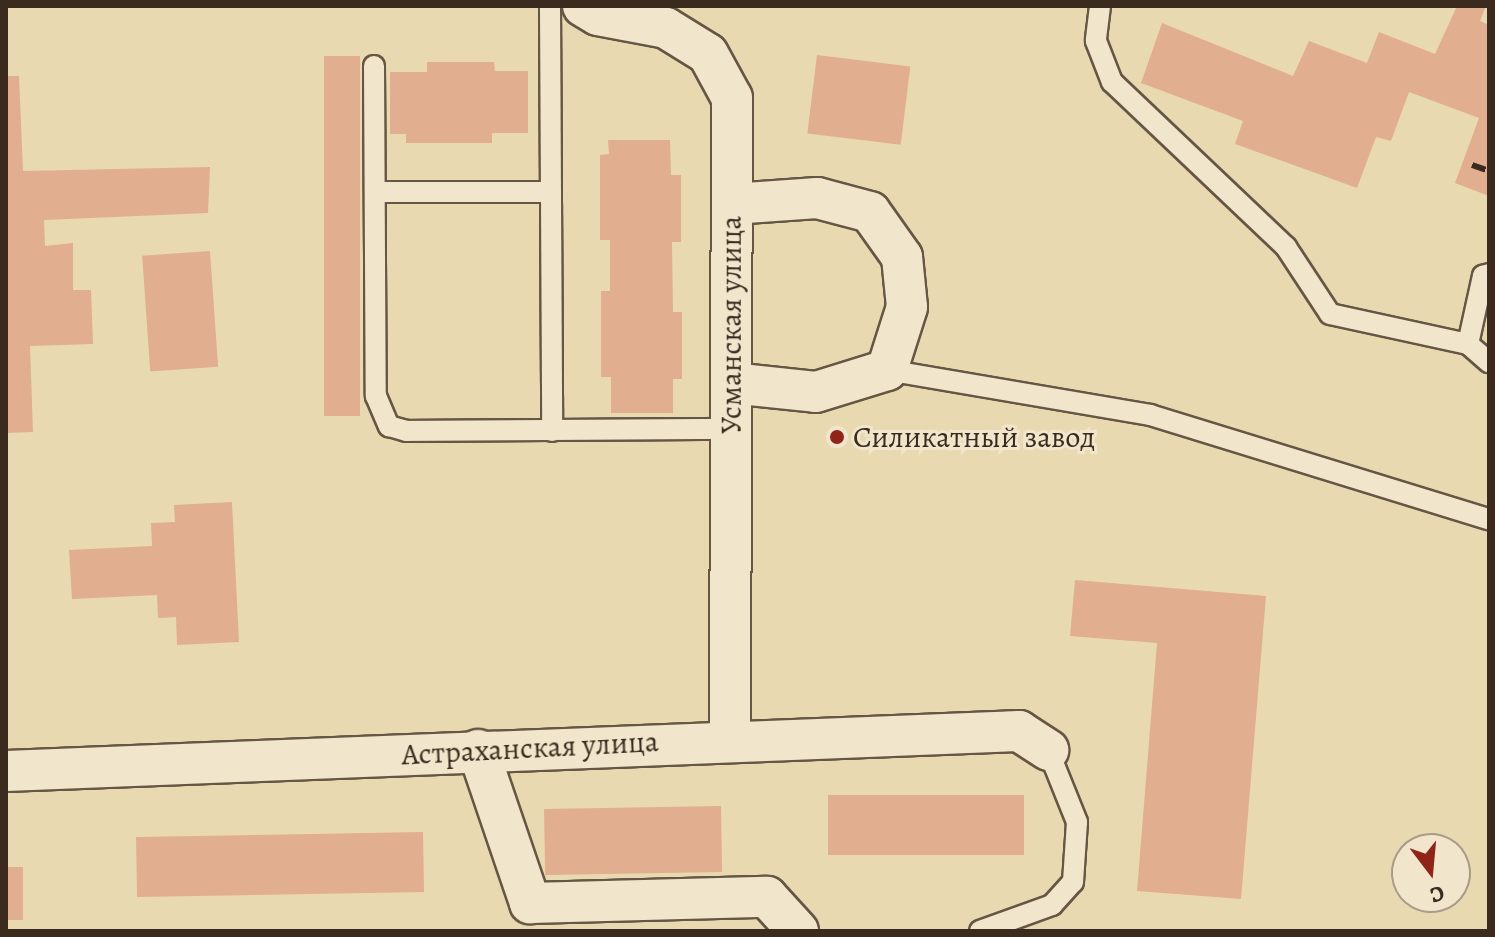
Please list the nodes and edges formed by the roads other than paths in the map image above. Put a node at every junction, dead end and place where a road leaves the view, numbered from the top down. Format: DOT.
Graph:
graph roads {
  1 [pos="550,6"];
  2 [pos="583,6"];
  3 [pos="1100,6"];
  4 [pos="374,66"];
  5 [pos="375,192"];
  6 [pos="551,192"];
  7 [pos="732,204"];
  8 [pos="1489,274"];
  9 [pos="1468,344"];
  10 [pos="1489,362"];
  11 [pos="887,370"];
  12 [pos="731,383"];
  13 [pos="731,429"];
  14 [pos="552,431"];
  15 [pos="1489,519"];
  16 [pos="730,739"];
  17 [pos="478,750"];
  18 [pos="1048,750"];
  19 [pos="6,771"];
  20 [pos="798,931"];
  21 [pos="980,931"];
  1 -- 6 [label="lane"];
  2 -- 7 [label="street, Усманская улица"];
  3 -- 9 [label="lane"];
  4 -- 5 [label="lane"];
  5 -- 6 [label="lane"];
  5 -- 14 [label="lane"];
  6 -- 14 [label="lane"];
  7 -- 11 [label="street"];
  7 -- 12 [label="street, Усманская улица"];
  8 -- 9 [label="lane"];
  9 -- 10 [label="lane"];
  11 -- 12 [label="street"];
  11 -- 15 [label="lane"];
  12 -- 13 [label="street, Усманская улица"];
  13 -- 14 [label="lane"];
  13 -- 16 [label="street, Усманская улица"];
  16 -- 17 [label="street, Астраханская улица"];
  16 -- 18 [label="street, Астраханская улица"];
  17 -- 19 [label="street, Астраханская улица"];
  17 -- 20 [label="street"];
  18 -- 21 [label="lane"];
}
